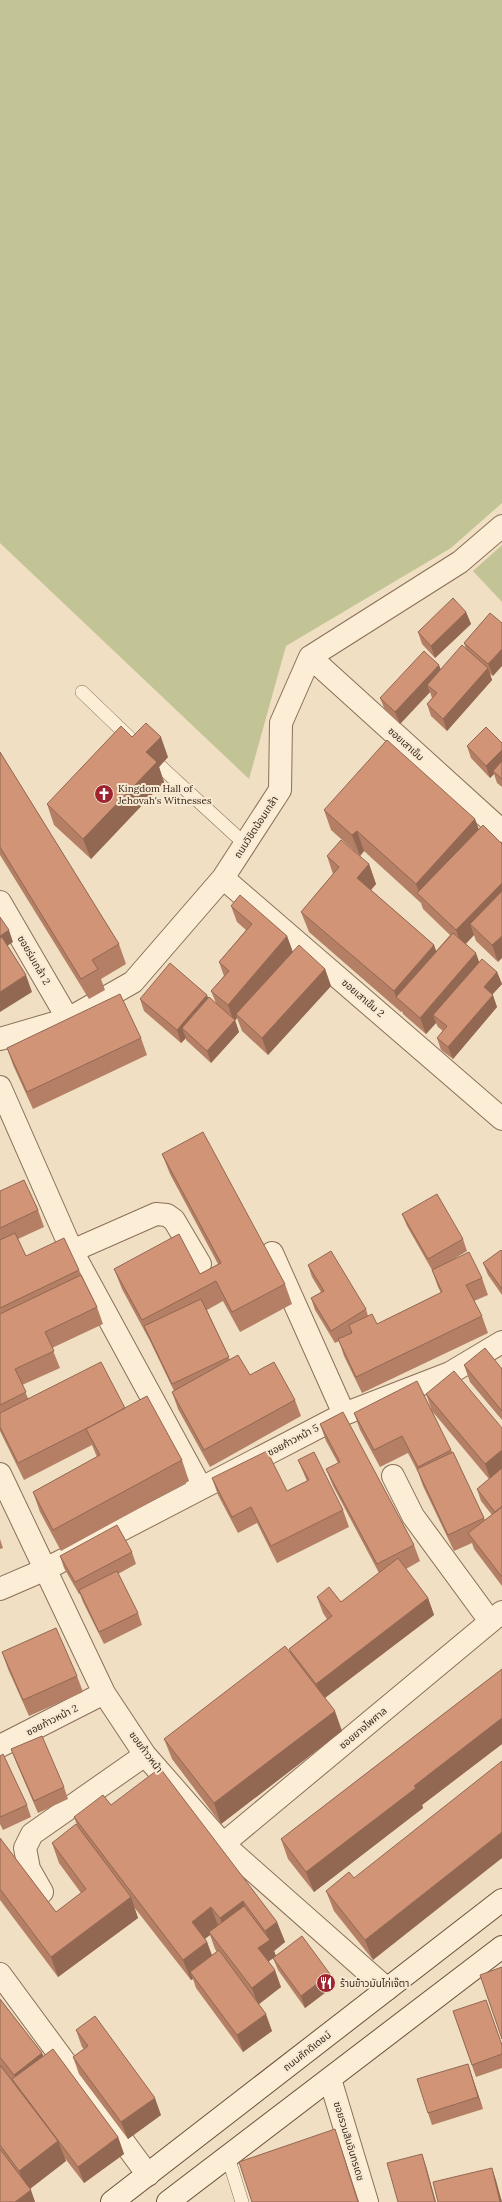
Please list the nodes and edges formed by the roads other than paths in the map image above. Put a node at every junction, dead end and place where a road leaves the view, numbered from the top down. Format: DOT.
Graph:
graph roads {
  1 [pos="502,526"];
  2 [pos="310,657"];
  3 [pos="82,692"];
  4 [pos="140,747"];
  5 [pos="160,766"];
  6 [pos="502,831"];
  7 [pos="246,844"];
  8 [pos="223,878"];
  9 [pos="0,902"];
  10 [pos="68,1018"];
  11 [pos="0,1039"];
  12 [pos="0,1087"];
  13 [pos="502,1119"];
  14 [pos="72,1251"];
  15 [pos="272,1253"];
  16 [pos="200,1264"];
  17 [pos="502,1342"];
  18 [pos="450,1373"];
  19 [pos="466,1391"];
  20 [pos="344,1414"];
  21 [pos="0,1474"];
  22 [pos="393,1476"];
  23 [pos="201,1488"];
  24 [pos="44,1570"];
  25 [pos="0,1589"];
  26 [pos="496,1616"];
  27 [pos="104,1693"];
  28 [pos="0,1746"];
  29 [pos="145,1755"];
  30 [pos="223,1844"];
  31 [pos="42,1892"];
  32 [pos="502,1900"];
  33 [pos="502,1947"];
  34 [pos="0,1974"];
  35 [pos="387,1989"];
  36 [pos="330,2079"];
  37 [pos="228,2157"];
  38 [pos="148,2175"];
  39 [pos="112,2202"];
  40 [pos="168,2202"];
  41 [pos="242,2202"];
  42 [pos="367,2202"];
  1 -- 2 [label="street"];
  2 -- 6 [label="street, ซอยเสาเข็ม"];
  2 -- 7 [label="street, ถนนวิชิตน้อมเกล้า"];
  3 -- 4 [label="lane"];
  5 -- 7 [label="lane"];
  7 -- 8 [label="street, ถนนวิชิตน้อมเกล้า"];
  8 -- 10 [label="street, ถนนวิชิตน้อมเกล้า"];
  8 -- 13 [label="street, ซอยเสาเข็ม 2"];
  9 -- 10 [label="street, ซอยร่มเกล้า 2"];
  10 -- 11 [label="street, ถนนวิชิตน้อมเกล้า"];
  12 -- 14 [label="street"];
  14 -- 16 [label="street"];
  14 -- 23 [label="street"];
  15 -- 20 [label="street"];
  17 -- 18 [label="street, ซอยก้าวหน้า 5"];
  18 -- 19 [label="street"];
  18 -- 20 [label="street, ซอยก้าวหน้า 5"];
  20 -- 23 [label="street, ซอยก้าวหน้า 5"];
  21 -- 24 [label="street, ซอยก้าวหน้า"];
  22 -- 26 [label="street"];
  23 -- 24 [label="street, ซอยก้าวหน้า 5"];
  24 -- 25 [label="street, ซอยก้าวหน้า 5"];
  24 -- 27 [label="street, ซอยก้าวหน้า"];
  26 -- 30 [label="street, ซอยยางไพศาล"];
  27 -- 28 [label="street, ซอยก้าวหน้า 2"];
  27 -- 29 [label="street, ซอยก้าวหน้า"];
  29 -- 30 [label="street, ซอยก้าวหน้า"];
  29 -- 31 [label="street"];
  30 -- 35 [label="street, ซอยก้าวหน้า"];
  32 -- 35 [label="street, ถนนศักดิเดชน์"];
  33 -- 36 [label="street"];
  34 -- 38 [label="street"];
  35 -- 38 [label="street, ถนนศักดิเดชน์"];
  36 -- 37 [label="street"];
  36 -- 42 [label="street, ซอยรวมสินอินทรเดช"];
  37 -- 40 [label="street"];
  37 -- 41 [label="lane"];
  38 -- 39 [label="street, ถนนศักดิเดชน์"];
}
